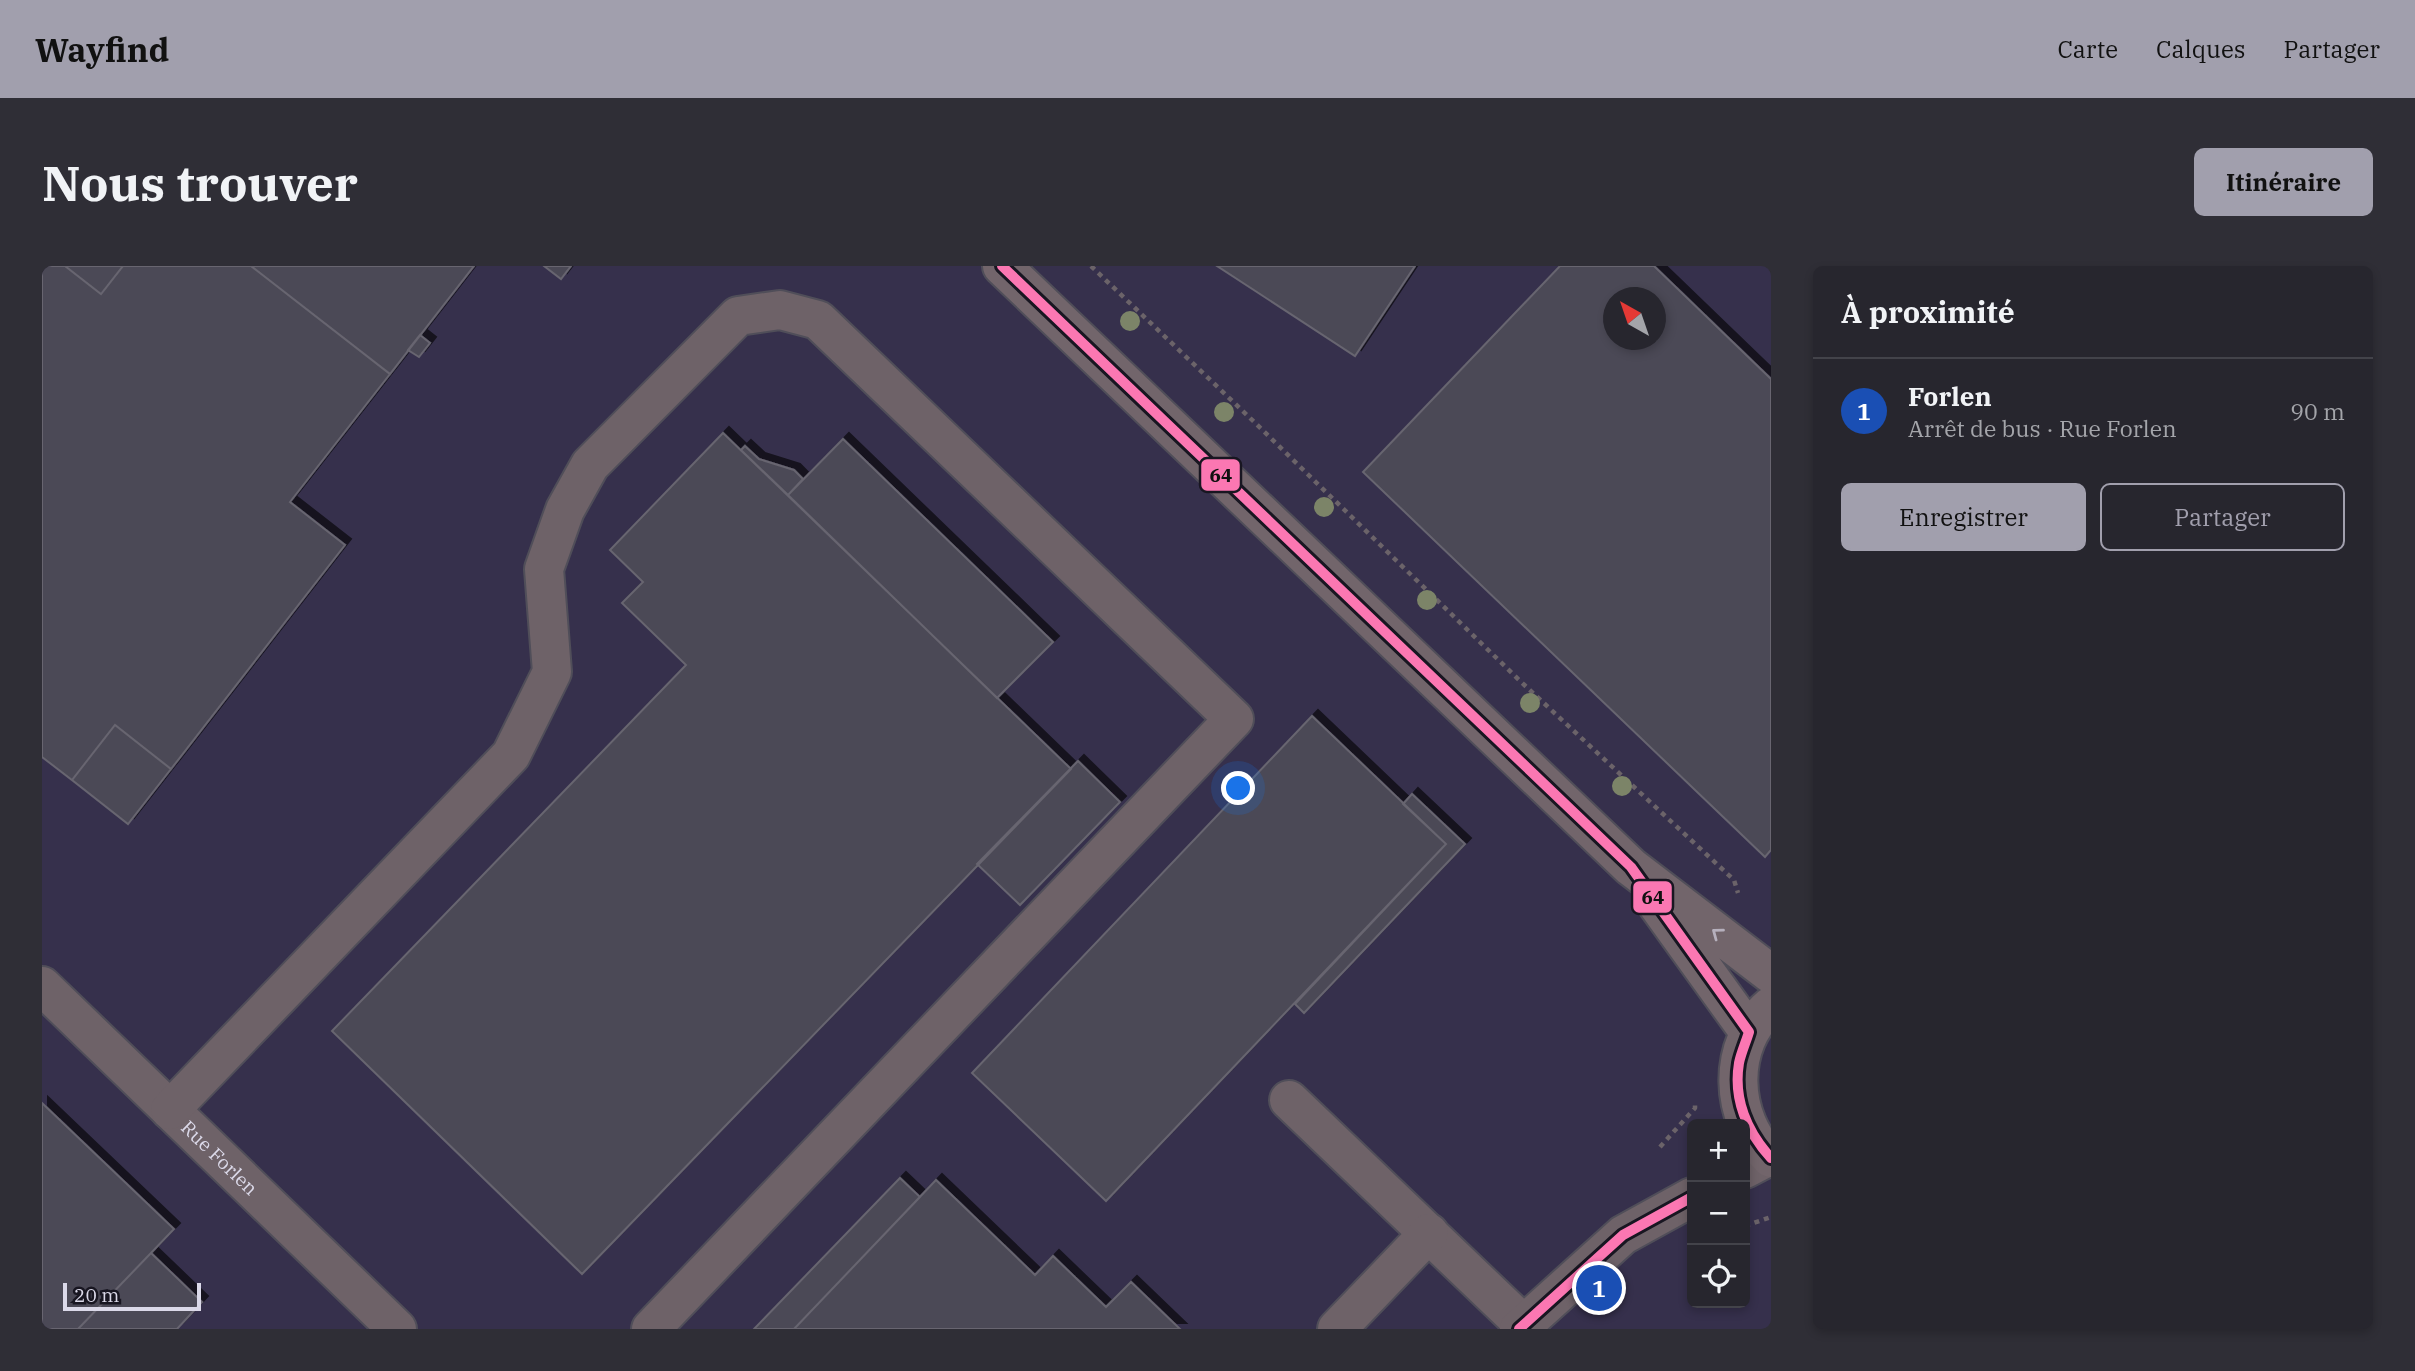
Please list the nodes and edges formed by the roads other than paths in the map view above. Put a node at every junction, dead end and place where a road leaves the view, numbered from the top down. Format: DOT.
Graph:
graph roads {
  1 [pos="1002,266"];
  2 [pos="1631,867"];
  3 [pos="1771,974"];
  4 [pos="42,986"];
  5 [pos="1760,1019"];
  6 [pos="1289,1100"];
  7 [pos="170,1110"];
  8 [pos="1761,1162"];
  9 [pos="1687,1200"];
  10 [pos="1429,1233"];
  11 [pos="1522,1327"];
  12 [pos="397,1329"];
  13 [pos="651,1329"];
  14 [pos="1337,1329"];
  1 -- 2 [label="main road"];
  3 -- 2 [label="main road, one-way"];
  2 -- 5 [label="main road"];
  4 -- 7 [label="street, Rue Forlen"];
  5 -- 8 [label="main road"];
  6 -- 10 [label="street"];
  7 -- 12 [label="street, Rue Forlen"];
  7 -- 13 [label="street"];
  9 -- 11 [label="street"];
  10 -- 11 [label="street"];
  10 -- 14 [label="street"];
}
